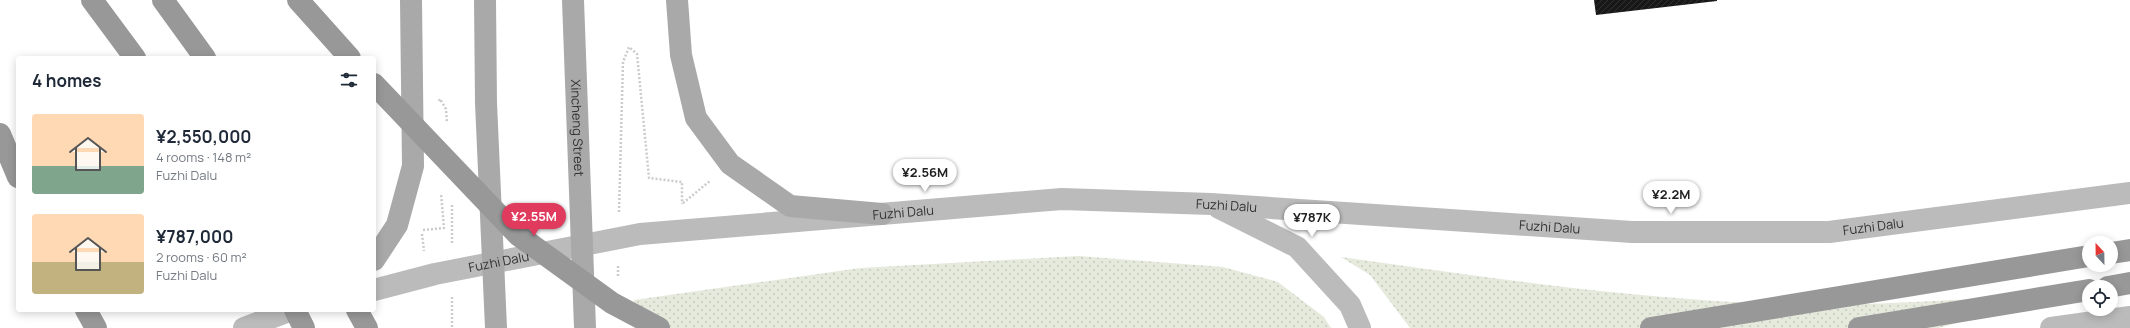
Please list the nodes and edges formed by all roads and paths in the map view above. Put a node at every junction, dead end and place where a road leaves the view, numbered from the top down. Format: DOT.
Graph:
graph roads {
  1 [pos="92,0"];
  2 [pos="163,0"];
  3 [pos="298,0"];
  4 [pos="411,0"];
  5 [pos="485,0"];
  6 [pos="573,0"];
  7 [pos="677,0"];
  8 [pos="134,56"];
  9 [pos="204,56"];
  10 [pos="348,56"];
  11 [pos="376,86"];
  12 [pos="0,134"];
  13 [pos="620,166"];
  14 [pos="16,172"];
  15 [pos="2130,193"];
  16 [pos="1211,204"];
  17 [pos="676,205"];
  18 [pos="882,214"];
  19 [pos="444,228"];
  20 [pos="2130,250"];
  21 [pos="424,252"];
  22 [pos="2118,252"];
  23 [pos="376,257"];
  24 [pos="2082,257"];
  25 [pos="2130,283"];
  26 [pos="2118,285"];
  27 [pos="376,289"];
  28 [pos="2082,291"];
  29 [pos="87,312"];
  30 [pos="287,312"];
  31 [pos="296,312"];
  32 [pos="358,312"];
  33 [pos="2130,317"];
  34 [pos="96,328"];
  35 [pos="244,328"];
  36 [pos="304,328"];
  37 [pos="367,328"];
  38 [pos="496,328"];
  39 [pos="585,328"];
  40 [pos="659,328"];
  41 [pos="1360,328"];
  42 [pos="1651,328"];
  43 [pos="1859,328"];
  44 [pos="2051,328"];
  1 -- 8 [label="highway"];
  2 -- 9 [label="highway"];
  3 -- 10 [label="highway"];
  4 -- 23 [label="main road"];
  5 -- 38 [label="main road"];
  6 -- 39 [label="main road, Xincheng Street"];
  7 -- 18 [label="main road"];
  11 -- 40 [label="highway"];
  12 -- 14 [label="highway"];
  13 -- 17 [label="path"];
  15 -- 16 [label="main road, Fuzhi Dalu"];
  16 -- 18 [label="main road, Fuzhi Dalu"];
  16 -- 41 [label="main road"];
  18 -- 27 [label="main road, Fuzhi Dalu"];
  19 -- 21 [label="path"];
  20 -- 22 [label="highway"];
  24 -- 42 [label="highway"];
  25 -- 26 [label="highway"];
  28 -- 43 [label="highway"];
  29 -- 34 [label="highway"];
  30 -- 35 [label="main road"];
  31 -- 36 [label="highway"];
  32 -- 37 [label="highway"];
  33 -- 44 [label="main road"];
}
